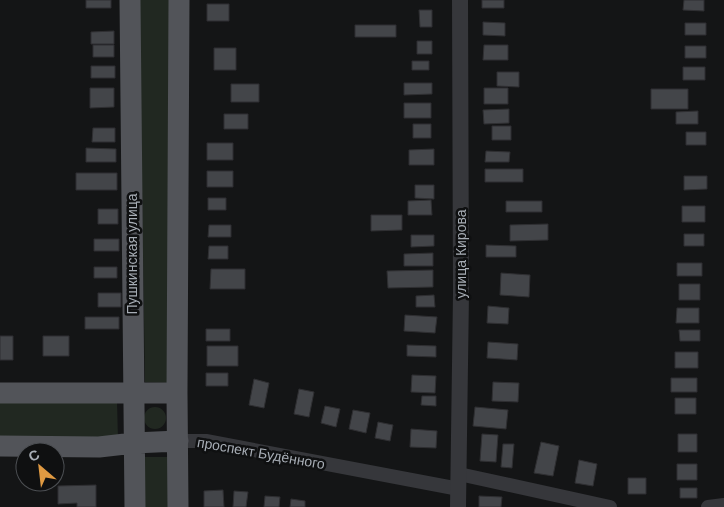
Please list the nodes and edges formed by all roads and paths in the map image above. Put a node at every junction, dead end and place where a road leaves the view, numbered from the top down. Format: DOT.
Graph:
graph roads {
  1 [pos="130,0"];
  2 [pos="179,0"];
  3 [pos="460,0"];
  4 [pos="134,392"];
  5 [pos="0,393"];
  6 [pos="177,393"];
  7 [pos="178,441"];
  8 [pos="134,443"];
  9 [pos="0,446"];
  10 [pos="459,482"];
  11 [pos="724,505"];
  12 [pos="135,507"];
  13 [pos="178,507"];
  14 [pos="458,507"];
  15 [pos="610,507"];
  16 [pos="708,507"];
  1 -- 4 [label="main road, Пушкинская улица"];
  2 -- 6 [label="main road"];
  3 -- 10 [label="street, улица Кирова"];
  4 -- 5 [label="main road"];
  4 -- 6 [label="main road"];
  4 -- 8 [label="main road, Пушкинская улица"];
  6 -- 7 [label="main road"];
  7 -- 8 [label="main road, проспект Будённого"];
  7 -- 10 [label="street, проспект Будённого"];
  7 -- 13 [label="main road"];
  8 -- 9 [label="main road, проспект Будённого"];
  8 -- 12 [label="main road, Пушкинская улица"];
  10 -- 14 [label="street, улица Кирова"];
  10 -- 15 [label="street, проспект Будённого"];
  11 -- 16 [label="street"];
}
